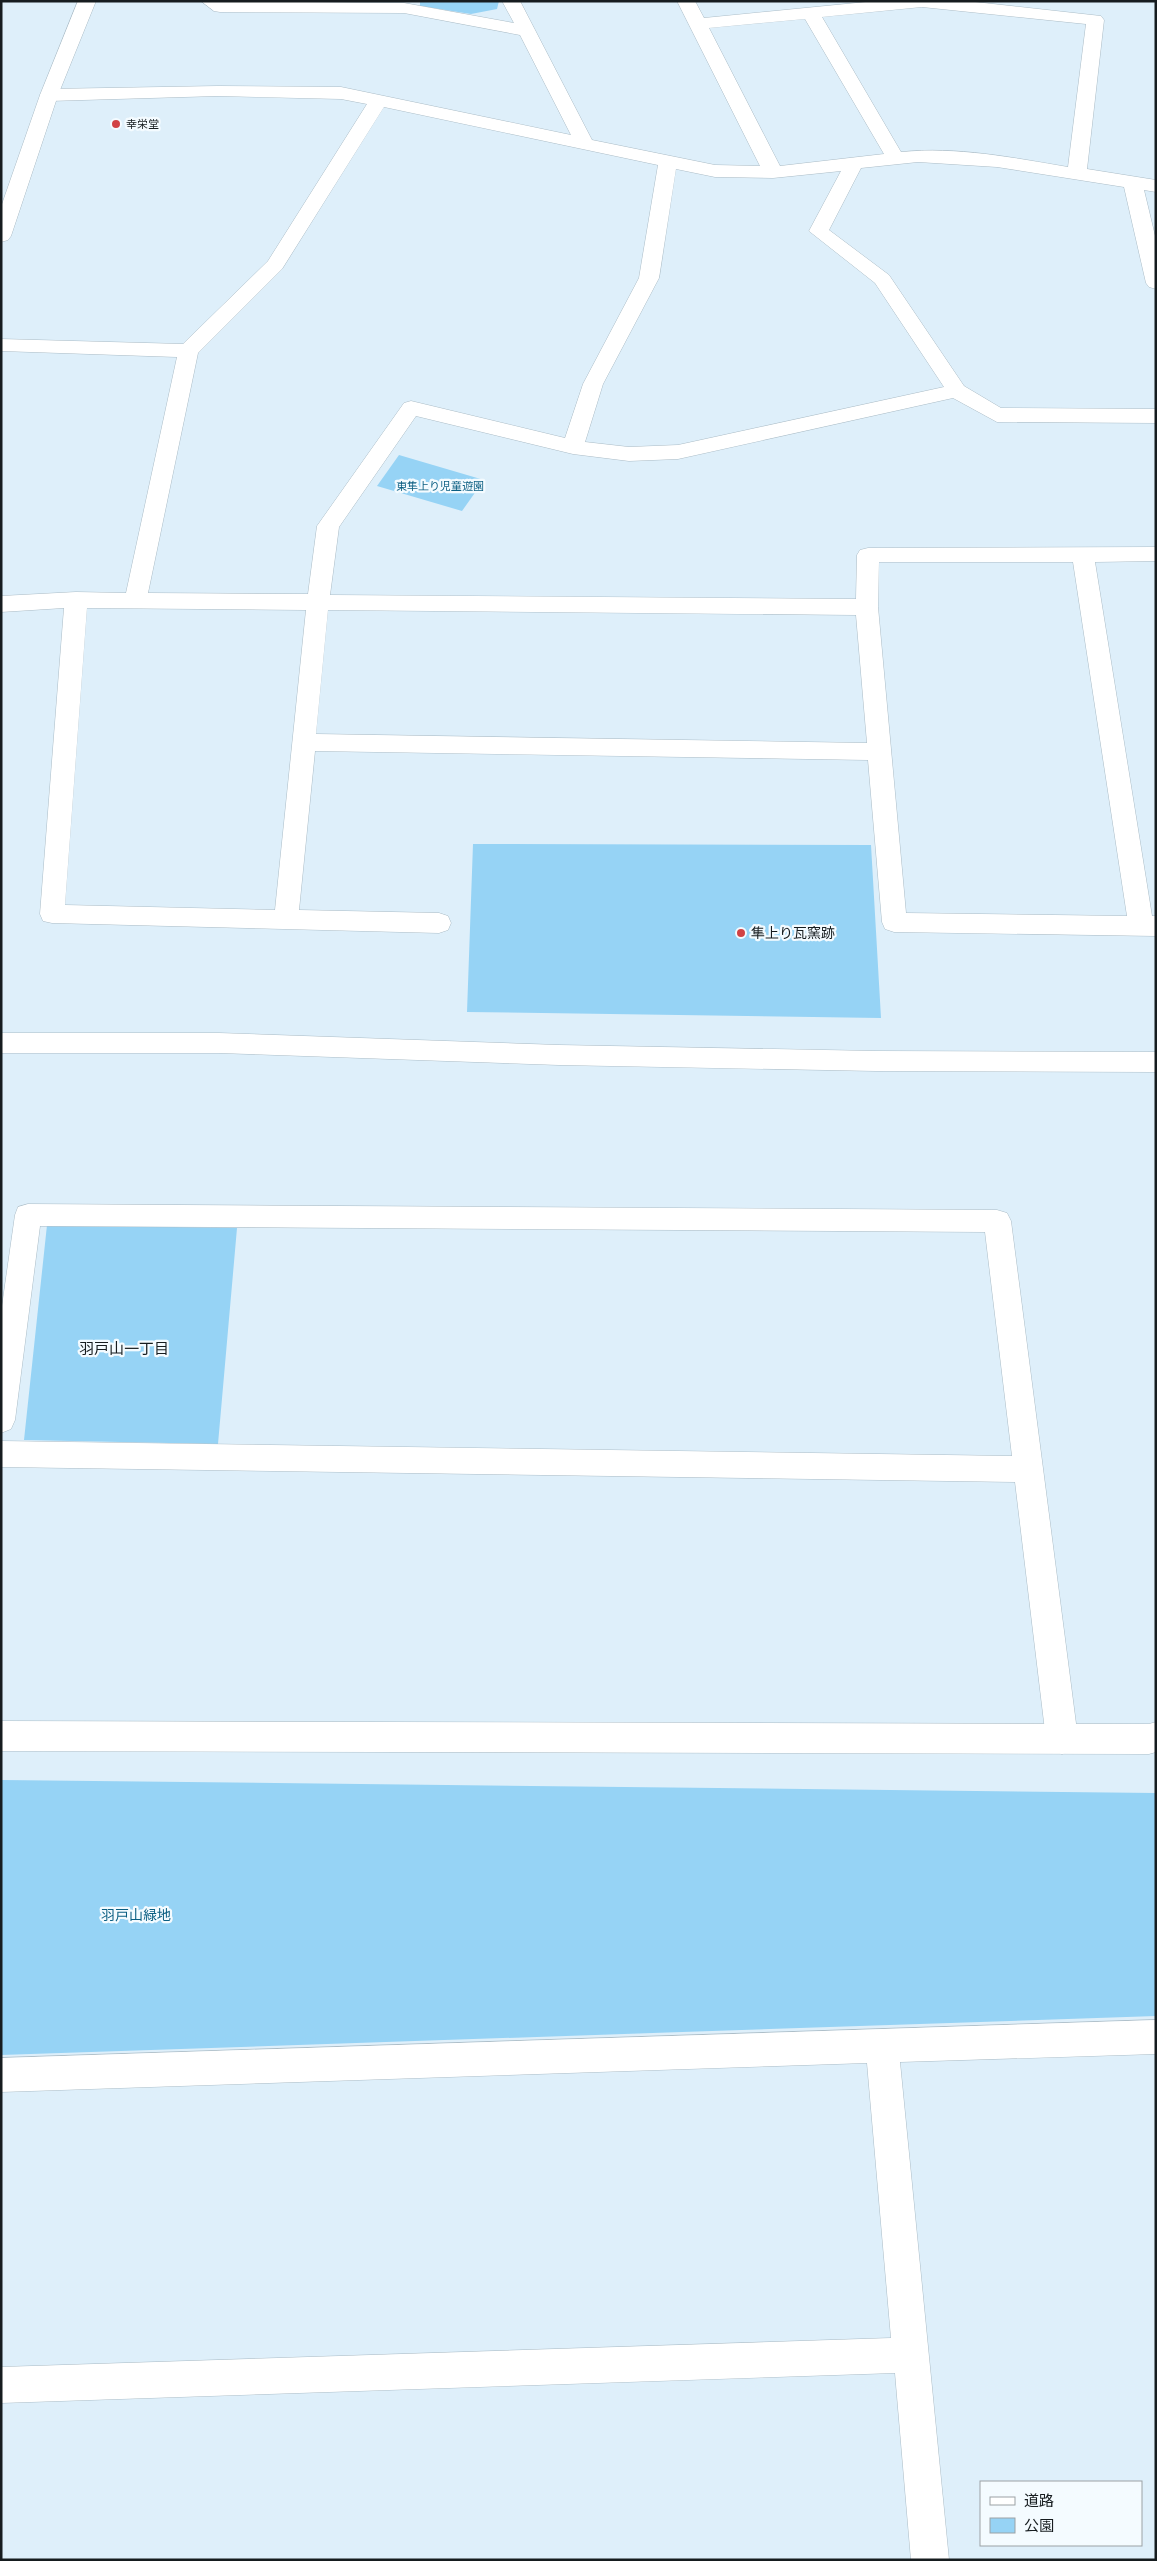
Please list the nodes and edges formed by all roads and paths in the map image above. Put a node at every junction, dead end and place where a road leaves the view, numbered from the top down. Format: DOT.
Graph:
graph roads {
  1 [pos="87,1"];
  2 [pos="210,1"];
  3 [pos="512,1"];
  4 [pos="686,1"];
  5 [pos="921,2"];
  6 [pos="772,9"];
  7 [pos="811,13"];
  8 [pos="698,24"];
  9 [pos="527,31"];
  10 [pos="49,95"];
  11 [pos="379,100"];
  12 [pos="585,144"];
  13 [pos="895,158"];
  14 [pos="668,162"];
  15 [pos="855,162"];
  16 [pos="773,172"];
  17 [pos="1077,174"];
  18 [pos="1133,183"];
  19 [pos="1156,186"];
  20 [pos="1,236"];
  21 [pos="1156,283"];
  22 [pos="1,345"];
  23 [pos="188,351"];
  24 [pos="957,391"];
  25 [pos="1156,416"];
  26 [pos="573,447"];
  27 [pos="1083,554"];
  28 [pos="1156,554"];
  29 [pos="76,600"];
  30 [pos="135,600"];
  31 [pos="318,602"];
  32 [pos="1,604"];
  33 [pos="867,607"];
  34 [pos="304,742"];
  35 [pos="878,752"];
  36 [pos="286,919"];
  37 [pos="439,923"];
  38 [pos="1148,926"];
  39 [pos="1,1042"];
  40 [pos="1156,1062"];
  41 [pos="1,1420"];
  42 [pos="1,1454"];
  43 [pos="1028,1469"];
  44 [pos="1,1736"];
  45 [pos="1156,1737"];
  46 [pos="1062,1739"];
  47 [pos="1156,2037"];
  48 [pos="882,2046"];
  49 [pos="1,2075"];
  50 [pos="911,2355"];
  51 [pos="1,2385"];
  52 [pos="930,2560"];
  1 -- 10 [label="street"];
  2 -- 9 [label="street"];
  3 -- 9 [label="street"];
  4 -- 8 [label="street"];
  5 -- 7 [label="street"];
  5 -- 17 [label="street"];
  6 -- 7 [label="street"];
  6 -- 8 [label="street"];
  7 -- 13 [label="street"];
  8 -- 16 [label="street"];
  9 -- 12 [label="street"];
  10 -- 11 [label="street"];
  10 -- 20 [label="street"];
  11 -- 12 [label="street"];
  11 -- 23 [label="street"];
  12 -- 14 [label="street"];
  13 -- 15 [label="street"];
  13 -- 17 [label="street"];
  14 -- 16 [label="street"];
  14 -- 26 [label="street"];
  15 -- 16 [label="street"];
  15 -- 24 [label="street"];
  17 -- 18 [label="street"];
  18 -- 19 [label="street"];
  18 -- 21 [label="street"];
  22 -- 23 [label="street"];
  23 -- 30 [label="street"];
  24 -- 25 [label="street"];
  24 -- 26 [label="street"];
  26 -- 31 [label="street"];
  27 -- 28 [label="street"];
  27 -- 33 [label="street"];
  27 -- 38 [label="street"];
  29 -- 30 [label="street"];
  29 -- 32 [label="street"];
  29 -- 36 [label="street"];
  30 -- 31 [label="street"];
  31 -- 33 [label="street"];
  31 -- 34 [label="street"];
  33 -- 35 [label="street"];
  34 -- 35 [label="street"];
  34 -- 36 [label="street"];
  35 -- 38 [label="street"];
  36 -- 37 [label="street"];
  39 -- 40 [label="street"];
  41 -- 43 [label="street"];
  42 -- 43 [label="street"];
  43 -- 46 [label="street"];
  44 -- 46 [label="street"];
  45 -- 46 [label="street"];
  47 -- 48 [label="street"];
  48 -- 49 [label="street"];
  48 -- 50 [label="street"];
  50 -- 51 [label="street"];
  50 -- 52 [label="street"];
}
